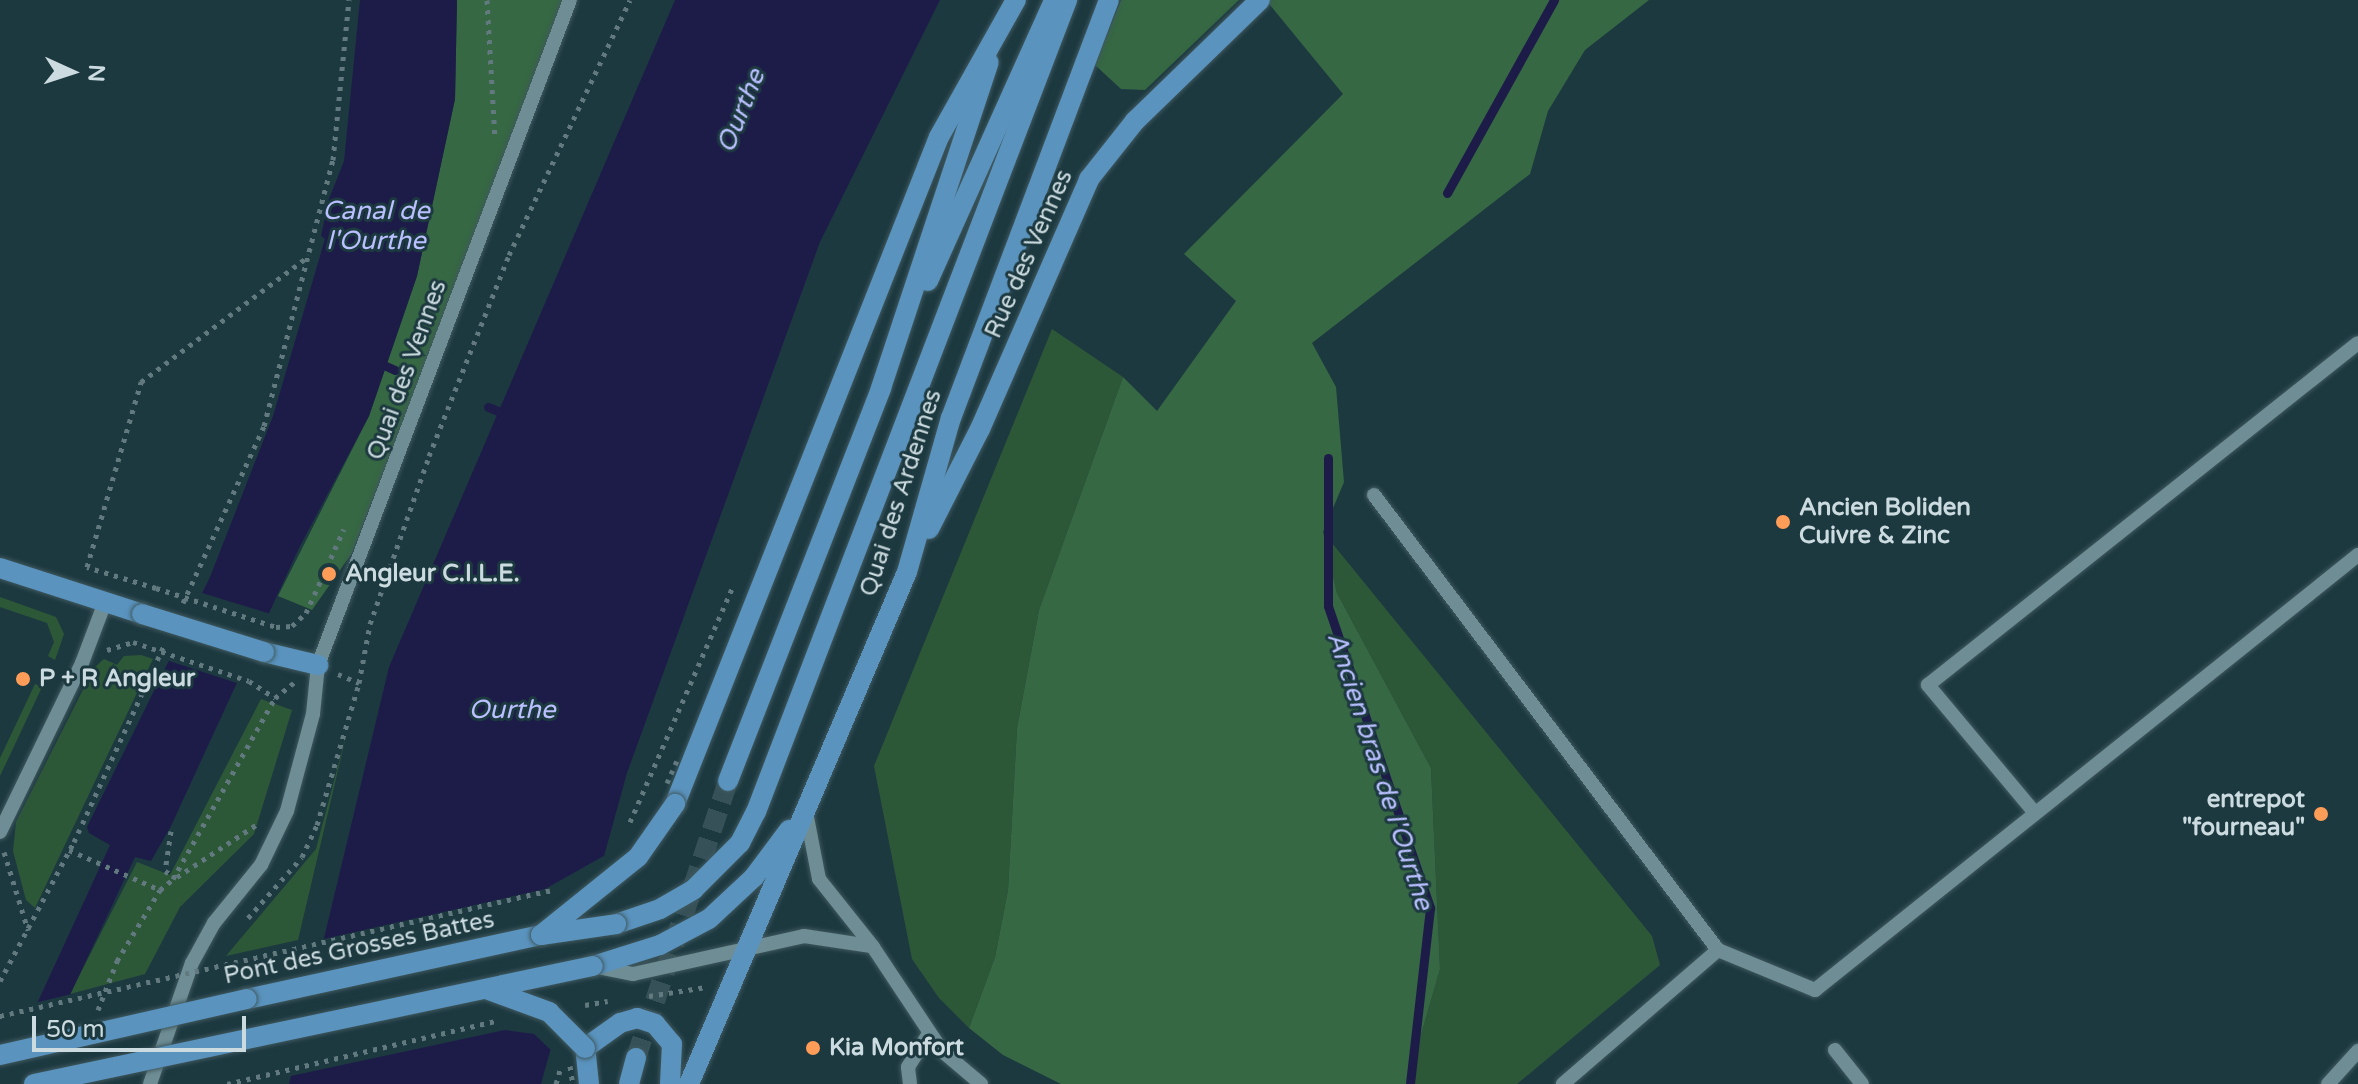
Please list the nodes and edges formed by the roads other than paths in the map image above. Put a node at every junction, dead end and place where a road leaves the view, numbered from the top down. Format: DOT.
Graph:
graph roads {
  1 [pos="570,0"];
  2 [pos="1016,0"];
  3 [pos="1054,0"];
  4 [pos="1067,0"];
  5 [pos="1109,0"];
  6 [pos="1260,0"];
  7 [pos="999,31"];
  8 [pos="2358,343"];
  9 [pos="881,388"];
  10 [pos="1374,495"];
  11 [pos="2358,555"];
  12 [pos="0,568"];
  13 [pos="907,572"];
  14 [pos="105,602"];
  15 [pos="318,665"];
  16 [pos="728,781"];
  17 [pos="805,808"];
  18 [pos="2035,813"];
  19 [pos="0,832"];
  20 [pos="541,935"];
  21 [pos="873,947"];
  22 [pos="743,950"];
  23 [pos="1718,950"];
  24 [pos="593,966"];
  25 [pos="486,989"];
  26 [pos="929,1034"];
  27 [pos="1835,1050"];
  28 [pos="577,1051"];
  29 [pos="2358,1051"];
  30 [pos="0,1055"];
  31 [pos="636,1058"];
  32 [pos="34,1084"];
  33 [pos="150,1084"];
  34 [pos="589,1084"];
  35 [pos="629,1084"];
  36 [pos="670,1084"];
  37 [pos="689,1084"];
  38 [pos="910,1084"];
  39 [pos="981,1084"];
  40 [pos="1563,1084"];
  41 [pos="1862,1084"];
  42 [pos="2328,1084"];
  1 -- 15 [label="street, Quai des Vennes"];
  2 -- 7 [label="main road"];
  3 -- 9 [label="main road"];
  4 -- 20 [label="main road, Pont des Grosses Battes, bridge"];
  5 -- 13 [label="main road, Quai des Ardennes"];
  6 -- 13 [label="main road, Rue des Vennes"];
  7 -- 9 [label="main road"];
  7 -- 20 [label="main road, Pont des Grosses Battes, bridge"];
  8 -- 18 [label="street"];
  9 -- 16 [label="main road"];
  10 -- 23 [label="street"];
  11 -- 18 [label="street"];
  12 -- 14 [label="main road"];
  13 -- 17 [label="main road, Quai des Ardennes"];
  14 -- 15 [label="main road, bridge"];
  14 -- 19 [label="street"];
  15 -- 33 [label="street, Quai des Vennes"];
  17 -- 21 [label="street"];
  17 -- 22 [label="main road, Quai des Ardennes"];
  17 -- 24 [label="main road"];
  18 -- 23 [label="street"];
  20 -- 30 [label="main road, Pont des Grosses Battes, bridge"];
  21 -- 22 [label="street"];
  21 -- 26 [label="street"];
  22 -- 24 [label="street"];
  22 -- 37 [label="main road, Quai des Ardennes"];
  23 -- 40 [label="street"];
  24 -- 25 [label="main road, bridge"];
  25 -- 28 [label="main road, bridge"];
  25 -- 32 [label="main road, bridge"];
  26 -- 38 [label="street"];
  26 -- 39 [label="street"];
  27 -- 41 [label="street"];
  28 -- 34 [label="main road"];
  28 -- 36 [label="main road"];
  29 -- 42 [label="street"];
  31 -- 35 [label="main road"];
}
